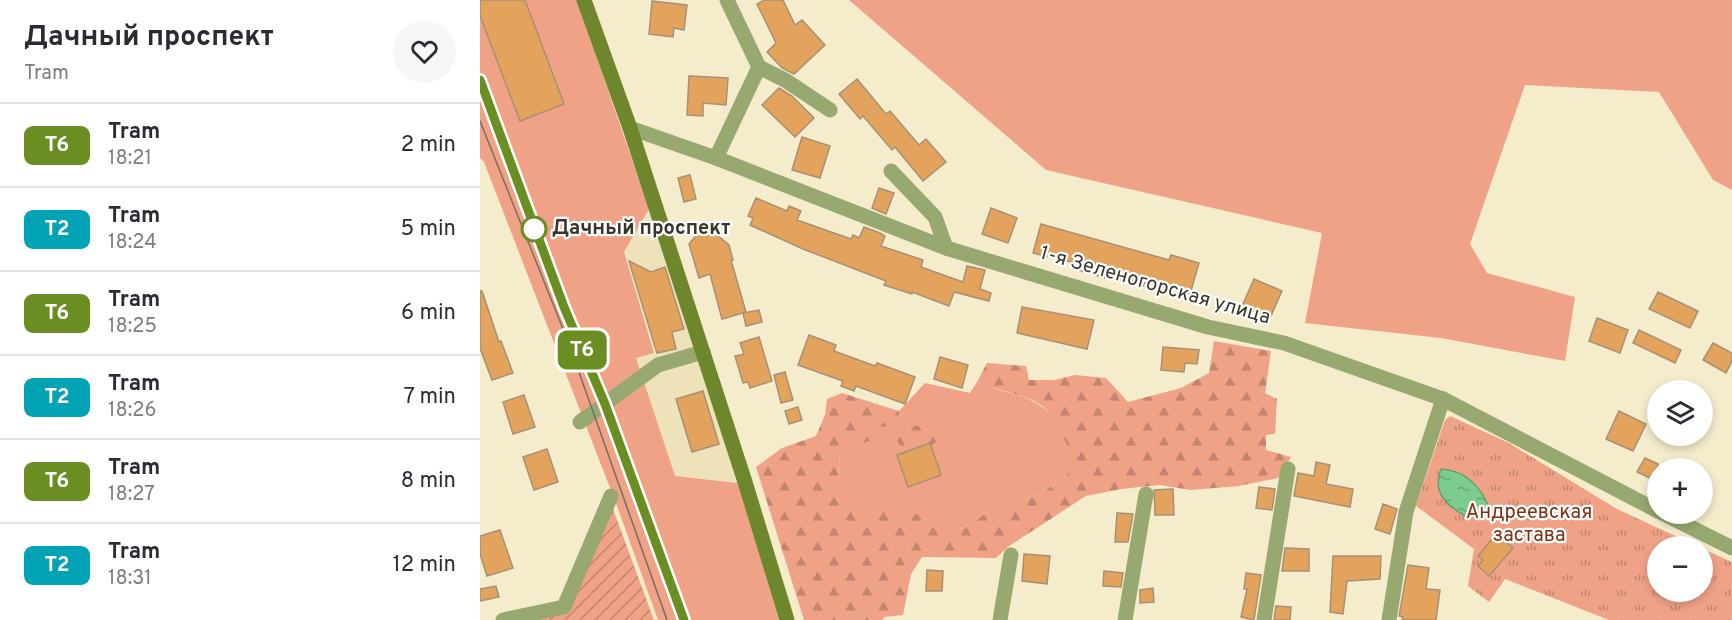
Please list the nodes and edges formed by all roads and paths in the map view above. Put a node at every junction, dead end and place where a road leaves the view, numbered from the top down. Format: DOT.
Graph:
graph roads {
  1 [pos="584,0"];
  2 [pos="727,0"];
  3 [pos="759,67"];
  4 [pos="830,110"];
  5 [pos="630,128"];
  6 [pos="716,158"];
  7 [pos="891,171"];
  8 [pos="946,248"];
  9 [pos="703,352"];
  10 [pos="1443,399"];
  11 [pos="580,422"];
  12 [pos="1288,470"];
  13 [pos="1146,494"];
  14 [pos="611,496"];
  15 [pos="1647,505"];
  16 [pos="1683,524"];
  17 [pos="1732,548"];
  18 [pos="1011,555"];
  19 [pos="503,620"];
  20 [pos="787,620"];
  21 [pos="1000,620"];
  22 [pos="1125,620"];
  23 [pos="1264,620"];
  24 [pos="1389,620"];
  1 -- 5 [label="main road"];
  2 -- 3 [label="street"];
  3 -- 4 [label="street"];
  3 -- 6 [label="street"];
  5 -- 6 [label="street, 1-я Зеленогорская улица"];
  5 -- 9 [label="main road"];
  6 -- 8 [label="street, 1-я Зеленогорская улица"];
  7 -- 8 [label="street"];
  8 -- 10 [label="street, 1-я Зеленогорская улица"];
  9 -- 11 [label="street"];
  9 -- 20 [label="main road"];
  10 -- 15 [label="street, 1-я Зеленогорская улица"];
  10 -- 24 [label="street"];
  12 -- 23 [label="street"];
  13 -- 22 [label="street"];
  14 -- 19 [label="street"];
  16 -- 17 [label="street"];
  18 -- 21 [label="street"];
}
